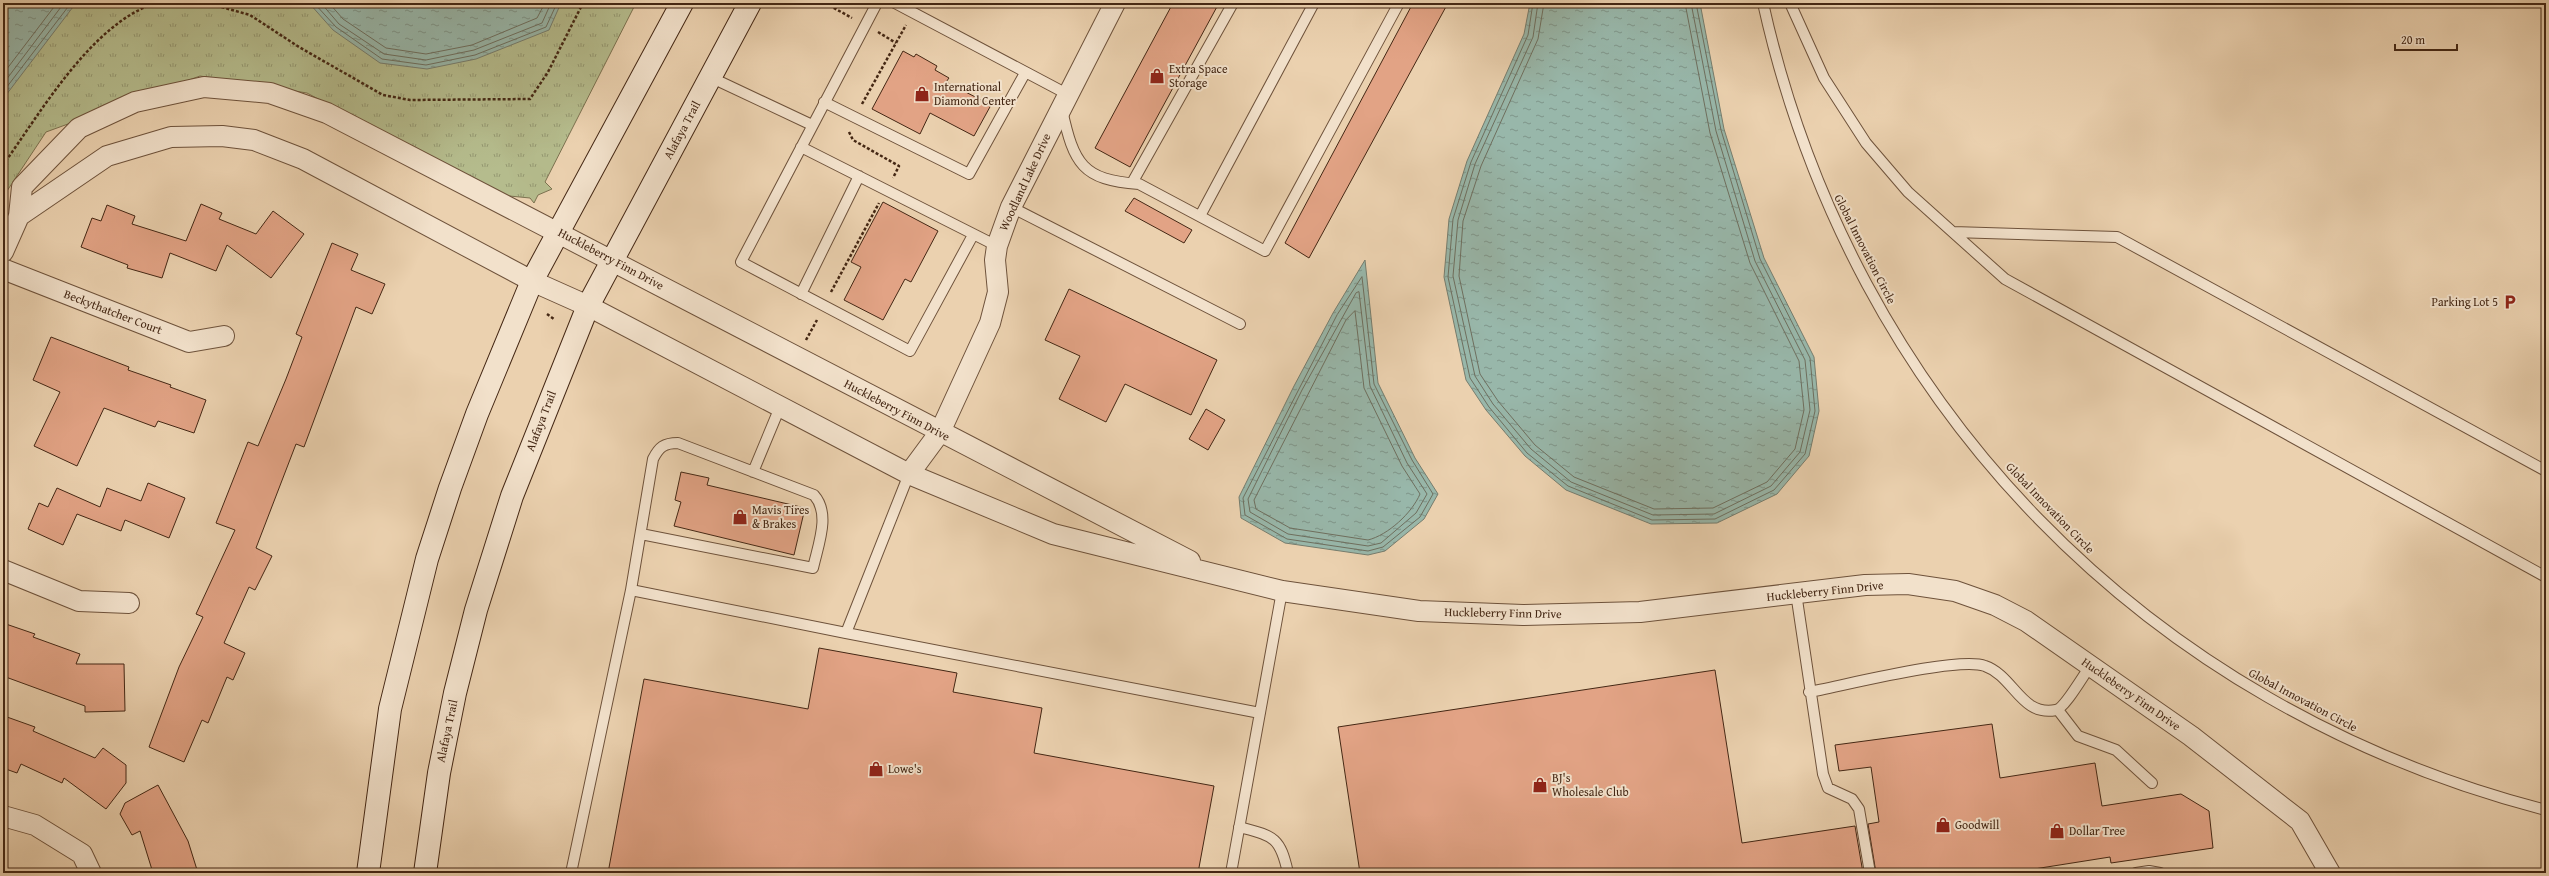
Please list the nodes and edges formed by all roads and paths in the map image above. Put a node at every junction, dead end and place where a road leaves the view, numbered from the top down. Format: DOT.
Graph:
graph roads {
  1 [pos="156,3"];
  2 [pos="207,3"];
  3 [pos="583,3"];
  4 [pos="682,3"];
  5 [pos="750,3"];
  6 [pos="876,3"];
  7 [pos="895,3"];
  8 [pos="1115,3"];
  9 [pos="1233,3"];
  10 [pos="1314,3"];
  11 [pos="1399,3"];
  12 [pos="1763,3"];
  13 [pos="1790,3"];
  14 [pos="896,43"];
  15 [pos="1026,73"];
  16 [pos="710,77"];
  17 [pos="1064,100"];
  18 [pos="824,102"];
  19 [pos="858,110"];
  20 [pos="812,125"];
  21 [pos="850,136"];
  22 [pos="801,147"];
  23 [pos="3,165"];
  24 [pos="859,176"];
  25 [pos="1132,183"];
  26 [pos="886,190"];
  27 [pos="1011,207"];
  28 [pos="19,216"];
  29 [pos="1200,216"];
  30 [pos="559,232"];
  31 [pos="1953,232"];
  32 [pos="973,235"];
  33 [pos="997,246"];
  34 [pos="3,252"];
  35 [pos="612,260"];
  36 [pos="3,269"];
  37 [pos="532,281"];
  38 [pos="801,294"];
  39 [pos="588,306"];
  40 [pos="824,306"];
  41 [pos="547,314"];
  42 [pos="554,319"];
  43 [pos="1240,324"];
  44 [pos="224,336"];
  45 [pos="804,344"];
  46 [pos="780,407"];
  47 [pos="940,432"];
  48 [pos="2546,471"];
  49 [pos="753,472"];
  50 [pos="909,474"];
  51 [pos="641,534"];
  52 [pos="3,570"];
  53 [pos="1222,577"];
  54 [pos="2546,577"];
  55 [pos="631,590"];
  56 [pos="1282,591"];
  57 [pos="1796,593"];
  58 [pos="129,603"];
  59 [pos="846,633"];
  60 [pos="2090,665"];
  61 [pos="1809,692"];
  62 [pos="2058,710"];
  63 [pos="1260,713"];
  64 [pos="2152,783"];
  65 [pos="2546,810"];
  66 [pos="3,816"];
  67 [pos="1239,827"];
  68 [pos="371,868"];
  69 [pos="91,873"];
  70 [pos="425,873"];
  71 [pos="571,873"];
  72 [pos="1231,873"];
  73 [pos="1288,873"];
  74 [pos="1870,873"];
  75 [pos="2136,873"];
  76 [pos="2160,873"];
  77 [pos="2330,873"];
  1 -- 23 [label="path"];
  2 -- 3 [label="path"];
  4 -- 30 [label="main road"];
  5 -- 16 [label="main road, Alafaya Trail"];
  6 -- 18 [label="lane"];
  7 -- 15 [label="lane"];
  8 -- 17 [label="street, Woodland Lake Drive"];
  9 -- 25 [label="lane"];
  10 -- 29 [label="lane"];
  11 -- 29 [label="lane"];
  12 -- 65 [label="lane, Global Innovation Circle"];
  13 -- 31 [label="lane"];
  14 -- 19 [label="path"];
  15 -- 17 [label="lane"];
  15 -- 18 [label="lane"];
  16 -- 20 [label="lane"];
  16 -- 35 [label="main road, Alafaya Trail"];
  17 -- 25 [label="lane"];
  17 -- 27 [label="street, Woodland Lake Drive"];
  18 -- 20 [label="lane"];
  20 -- 22 [label="lane"];
  21 -- 26 [label="path"];
  22 -- 24 [label="lane"];
  22 -- 38 [label="lane"];
  24 -- 26 [label="lane"];
  24 -- 38 [label="lane"];
  25 -- 29 [label="lane"];
  26 -- 32 [label="lane"];
  26 -- 40 [label="path"];
  27 -- 33 [label="street, Woodland Lake Drive"];
  27 -- 43 [label="lane"];
  28 -- 30 [label="street, Huckleberry Finn Drive"];
  28 -- 34 [label="street, Huckleberry Finn Drive"];
  28 -- 37 [label="street, Huckleberry Finn Drive"];
  30 -- 35 [label="street, Huckleberry Finn Drive"];
  30 -- 37 [label="main road"];
  31 -- 48 [label="lane"];
  31 -- 54 [label="lane"];
  32 -- 33 [label="lane"];
  32 -- 40 [label="lane"];
  33 -- 47 [label="street, Woodland Lake Drive"];
  35 -- 39 [label="main road, Alafaya Trail"];
  35 -- 47 [label="street, Huckleberry Finn Drive"];
  36 -- 44 [label="street, Beckythatcher Court"];
  37 -- 39 [label="street, Huckleberry Finn Drive"];
  37 -- 68 [label="main road"];
  38 -- 40 [label="lane"];
  39 -- 46 [label="street, Huckleberry Finn Drive"];
  39 -- 70 [label="main road, Alafaya Trail"];
  40 -- 45 [label="path"];
  41 -- 42 [label="path"];
  46 -- 49 [label="lane"];
  46 -- 50 [label="street, Huckleberry Finn Drive"];
  47 -- 50 [label="street, Woodland Lake Drive"];
  47 -- 53 [label="street, Huckleberry Finn Drive"];
  49 -- 51 [label="lane"];
  49 -- 51 [label="lane"];
  50 -- 53 [label="street, Huckleberry Finn Drive"];
  50 -- 59 [label="lane"];
  51 -- 55 [label="lane"];
  52 -- 58 [label="street"];
  53 -- 56 [label="street, Huckleberry Finn Drive"];
  55 -- 59 [label="lane"];
  55 -- 71 [label="lane"];
  56 -- 57 [label="street, Huckleberry Finn Drive"];
  56 -- 63 [label="lane"];
  57 -- 60 [label="street, Huckleberry Finn Drive"];
  57 -- 61 [label="lane"];
  59 -- 63 [label="lane"];
  60 -- 62 [label="lane"];
  60 -- 77 [label="street, Huckleberry Finn Drive"];
  61 -- 62 [label="lane"];
  61 -- 74 [label="lane"];
  62 -- 64 [label="lane"];
  63 -- 67 [label="lane"];
  66 -- 69 [label="street"];
  67 -- 72 [label="lane"];
  67 -- 73 [label="lane"];
  75 -- 76 [label="lane"];
}
